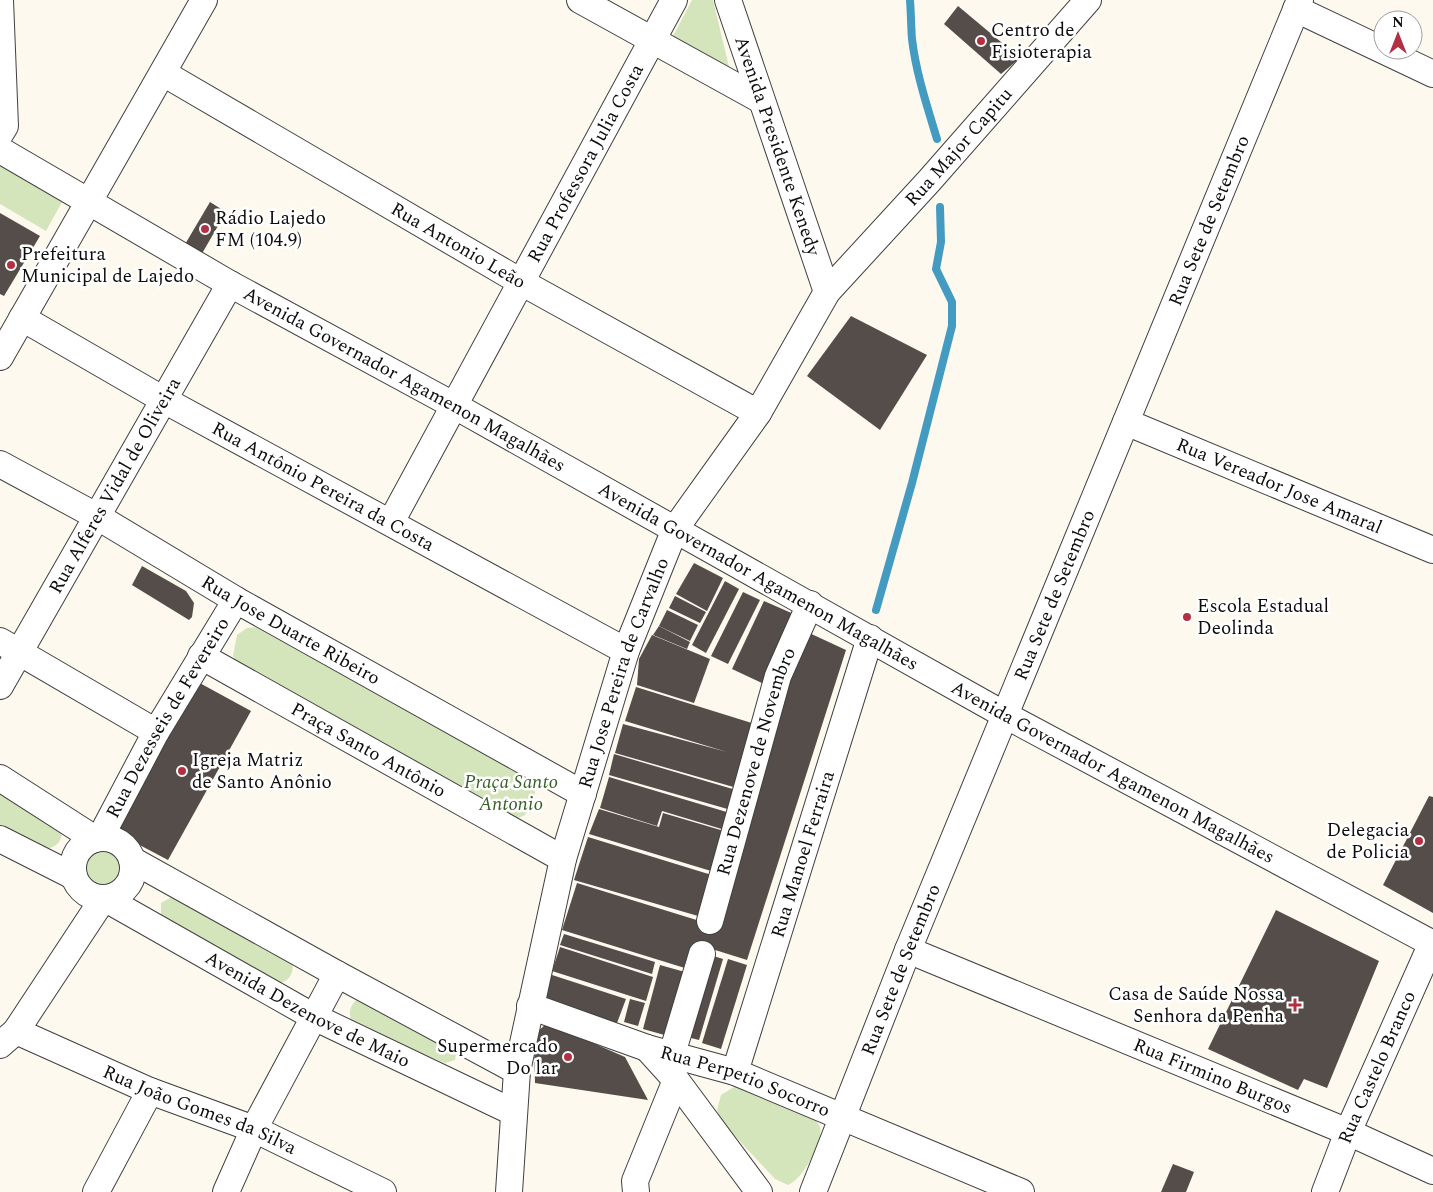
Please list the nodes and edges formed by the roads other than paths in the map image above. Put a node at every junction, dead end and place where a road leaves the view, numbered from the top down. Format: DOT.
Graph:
graph roads {
  1 [pos="0,0"];
  2 [pos="204,0"];
  3 [pos="580,0"];
  4 [pos="674,0"];
  5 [pos="728,0"];
  6 [pos="1088,0"];
  7 [pos="1298,4"];
  8 [pos="654,40"];
  9 [pos="163,73"];
  10 [pos="1433,74"];
  11 [pos="760,100"];
  12 [pos="0,134"];
  13 [pos="0,150"];
  14 [pos="88,201"];
  15 [pos="521,282"];
  16 [pos="230,284"];
  17 [pos="827,292"];
  18 [pos="22,318"];
  19 [pos="0,357"];
  20 [pos="164,400"];
  21 [pos="455,406"];
  22 [pos="758,413"];
  23 [pos="1126,422"];
  24 [pos="0,464"];
  25 [pos="98,517"];
  26 [pos="391,522"];
  27 [pos="675,529"];
  28 [pos="1433,550"];
  29 [pos="236,600"];
  30 [pos="810,604"];
  31 [pos="870,638"];
  32 [pos="9,646"];
  33 [pos="626,651"];
  34 [pos="201,656"];
  35 [pos="0,686"];
  36 [pos="1006,716"];
  37 [pos="156,732"];
  38 [pos="0,778"];
  39 [pos="583,794"];
  40 [pos="98,838"];
  41 [pos="4,847"];
  42 [pos="563,859"];
  43 [pos="132,860"];
  44 [pos="73,876"];
  45 [pos="105,899"];
  46 [pos="710,921"];
  47 [pos="1433,943"];
  48 [pos="908,950"];
  49 [pos="702,954"];
  50 [pos="337,974"];
  51 [pos="530,1006"];
  52 [pos="314,1017"];
  53 [pos="8,1038"];
  54 [pos="647,1048"];
  55 [pos="672,1054"];
  56 [pos="517,1071"];
  57 [pos="735,1072"];
  58 [pos="676,1080"];
  59 [pos="150,1091"];
  60 [pos="513,1112"];
  61 [pos="840,1117"];
  62 [pos="254,1128"];
  63 [pos="1348,1132"];
  64 [pos="1433,1172"];
  65 [pos="96,1192"];
  66 [pos="226,1192"];
  67 [pos="384,1192"];
  68 [pos="509,1192"];
  69 [pos="636,1192"];
  70 [pos="759,1192"];
  71 [pos="813,1192"];
  72 [pos="1021,1192"];
  73 [pos="1325,1192"];
  1 -- 12 [label="street"];
  2 -- 9 [label="street"];
  3 -- 8 [label="street"];
  4 -- 8 [label="street, Rua Professora Julia Costa"];
  5 -- 11 [label="street, Avenida Presidente Kenedy"];
  6 -- 17 [label="street, Rua Major Capitu"];
  7 -- 10 [label="street"];
  7 -- 23 [label="street, Rua Sete de Setembro"];
  8 -- 11 [label="street"];
  8 -- 15 [label="street, Rua Professora Julia Costa"];
  9 -- 14 [label="street"];
  9 -- 15 [label="street, Rua Antonio Leão"];
  11 -- 17 [label="street, Avenida Presidente Kenedy"];
  13 -- 14 [label="street, Avenida Governador Agamenon Magalhães"];
  14 -- 16 [label="street, Avenida Governador Agamenon Magalhães"];
  14 -- 18 [label="street"];
  15 -- 21 [label="street, Rua Professora Julia Costa"];
  15 -- 22 [label="street, Rua Antonio Leão"];
  16 -- 20 [label="street, Rua Alferes Vidal de Oliveira"];
  16 -- 21 [label="street, Avenida Governador Agamenon Magalhães"];
  17 -- 22 [label="street, Rua Jose Pereira de Carvalho"];
  18 -- 19 [label="street"];
  18 -- 20 [label="street, Rua Antônio Pereira da Costa"];
  20 -- 25 [label="street, Rua Alferes Vidal de Oliveira"];
  20 -- 26 [label="street, Rua Antônio Pereira da Costa"];
  21 -- 26 [label="street, Rua Professora Julia Costa"];
  21 -- 27 [label="street, Avenida Governador Agamenon Magalhães"];
  22 -- 27 [label="street, Rua Jose Pereira de Carvalho"];
  23 -- 28 [label="street, Rua Vereador Jose Amaral"];
  23 -- 36 [label="street, Rua Sete de Setembro"];
  24 -- 25 [label="street, Rua Jose Duarte Ribeiro"];
  25 -- 29 [label="street, Rua Jose Duarte Ribeiro"];
  25 -- 32 [label="street, Rua Alferes Vidal de Oliveira"];
  26 -- 33 [label="street, Rua Antônio Pereira da Costa"];
  27 -- 30 [label="street, Avenida Governador Agamenon Magalhães"];
  27 -- 33 [label="street, Rua Jose Pereira de Carvalho"];
  29 -- 34 [label="street, Rua Dezesseis de Fevereiro"];
  29 -- 39 [label="street, Rua Jose Duarte Ribeiro"];
  30 -- 31 [label="street, Avenida Governador Agamenon Magalhães"];
  30 -- 46 [label="street, Rua Dezenove de Novembro"];
  31 -- 36 [label="street, Avenida Governador Agamenon Magalhães"];
  31 -- 57 [label="street, Rua Manoel Ferraira"];
  32 -- 35 [label="street, Rua Alferes Vidal de Oliveira"];
  32 -- 37 [label="street"];
  33 -- 39 [label="street, Rua Jose Pereira de Carvalho"];
  34 -- 37 [label="street, Rua Dezesseis de Fevereiro"];
  34 -- 42 [label="street, Praça Santo Antônio"];
  36 -- 47 [label="street, Avenida Governador Agamenon Magalhães"];
  36 -- 48 [label="street, Rua Sete de Setembro"];
  37 -- 40 [label="street, Rua Dezesseis de Fevereiro"];
  38 -- 40 [label="street"];
  39 -- 42 [label="street, Rua Jose Pereira de Carvalho"];
  40 -- 43 [label="street"];
  40 -- 44 [label="street"];
  41 -- 44 [label="street"];
  42 -- 51 [label="street, Rua Jose Pereira de Carvalho"];
  43 -- 45 [label="street"];
  43 -- 50 [label="street"];
  44 -- 45 [label="street"];
  45 -- 52 [label="street, Avenida Dezenove de Maio"];
  45 -- 53 [label="street"];
  47 -- 63 [label="street, Rua Castelo Branco"];
  48 -- 61 [label="street, Rua Sete de Setembro"];
  48 -- 63 [label="street, Rua Firmino Burgos"];
  49 -- 55 [label="street"];
  50 -- 52 [label="street"];
  50 -- 56 [label="street"];
  51 -- 54 [label="street, Rua Perpetio Socorro"];
  51 -- 56 [label="street, Rua Jose Pereira de Carvalho"];
  52 -- 60 [label="street, Avenida Dezenove de Maio"];
  52 -- 62 [label="street"];
  53 -- 59 [label="street, Rua João Gomes da Silva"];
  54 -- 55 [label="street, Rua Perpetio Socorro"];
  54 -- 58 [label="street"];
  55 -- 57 [label="street, Rua Perpetio Socorro"];
  56 -- 60 [label="street, Rua Jose Pereira de Carvalho"];
  57 -- 61 [label="street, Rua Perpetio Socorro"];
  58 -- 69 [label="street"];
  58 -- 70 [label="street"];
  59 -- 62 [label="street, Rua João Gomes da Silva"];
  59 -- 65 [label="street"];
  60 -- 68 [label="street, Rua Jose Pereira de Carvalho"];
  61 -- 71 [label="street, Rua Sete de Setembro"];
  61 -- 72 [label="street, Rua Perpetio Socorro"];
  62 -- 66 [label="street"];
  62 -- 67 [label="street, Rua João Gomes da Silva"];
  63 -- 64 [label="street, Rua Firmino Burgos"];
  63 -- 73 [label="street, Rua Castelo Branco"];
}
